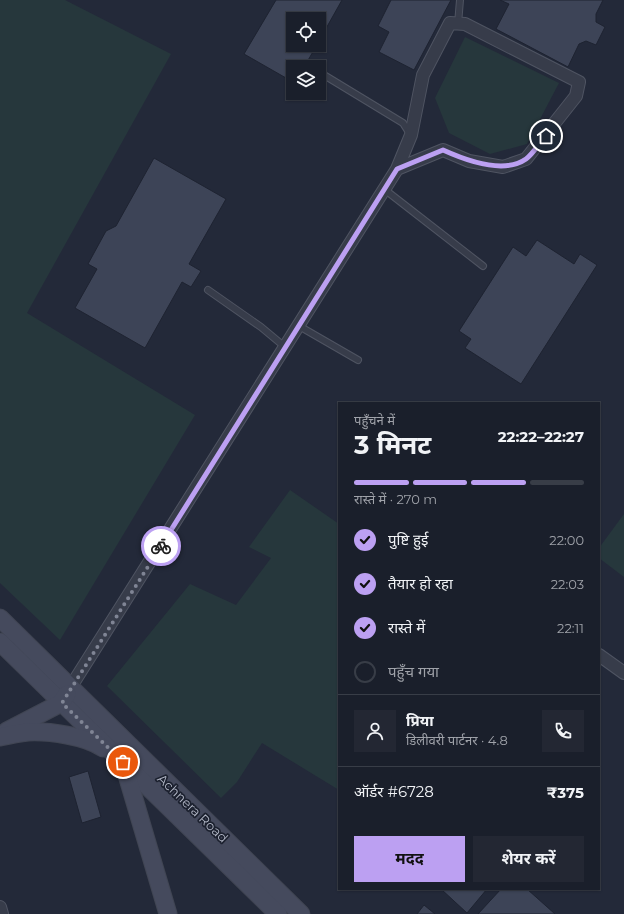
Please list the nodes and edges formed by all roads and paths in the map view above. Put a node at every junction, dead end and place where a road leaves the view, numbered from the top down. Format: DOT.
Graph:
graph roads {
  1 [pos="460,0"];
  2 [pos="458,24"];
  3 [pos="326,76"];
  4 [pos="411,136"];
  5 [pos="397,169"];
  6 [pos="384,189"];
  7 [pos="483,266"];
  8 [pos="208,290"];
  9 [pos="299,326"];
  10 [pos="285,347"];
  11 [pos="358,360"];
  12 [pos="0,618"];
  13 [pos="0,642"];
  14 [pos="600,656"];
  15 [pos="624,673"];
  16 [pos="70,688"];
  17 [pos="62,703"];
  18 [pos="0,736"];
  19 [pos="123,762"];
  20 [pos="0,907"];
  21 [pos="2,914"];
  22 [pos="168,914"];
  23 [pos="278,914"];
  24 [pos="301,914"];
  1 -- 2 [label="lane"];
  2 -- 4 [label="street"];
  2 -- 5 [label="street"];
  3 -- 4 [label="lane"];
  4 -- 5 [label="street"];
  5 -- 6 [label="street"];
  6 -- 7 [label="lane"];
  6 -- 9 [label="street"];
  8 -- 10 [label="lane"];
  9 -- 10 [label="street"];
  9 -- 11 [label="lane"];
  10 -- 16 [label="street"];
  12 -- 16 [label="main road, Achnera Road"];
  13 -- 17 [label="main road, Achnera Road"];
  14 -- 15 [label="street"];
  16 -- 17 [label="main road"];
  16 -- 24 [label="main road, Achnera Road"];
  17 -- 18 [label="main road"];
  17 -- 19 [label="main road, Achnera Road"];
  18 -- 19 [label="main road"];
  19 -- 22 [label="main road"];
  19 -- 23 [label="main road, Achnera Road"];
  20 -- 21 [label="street"];
}
